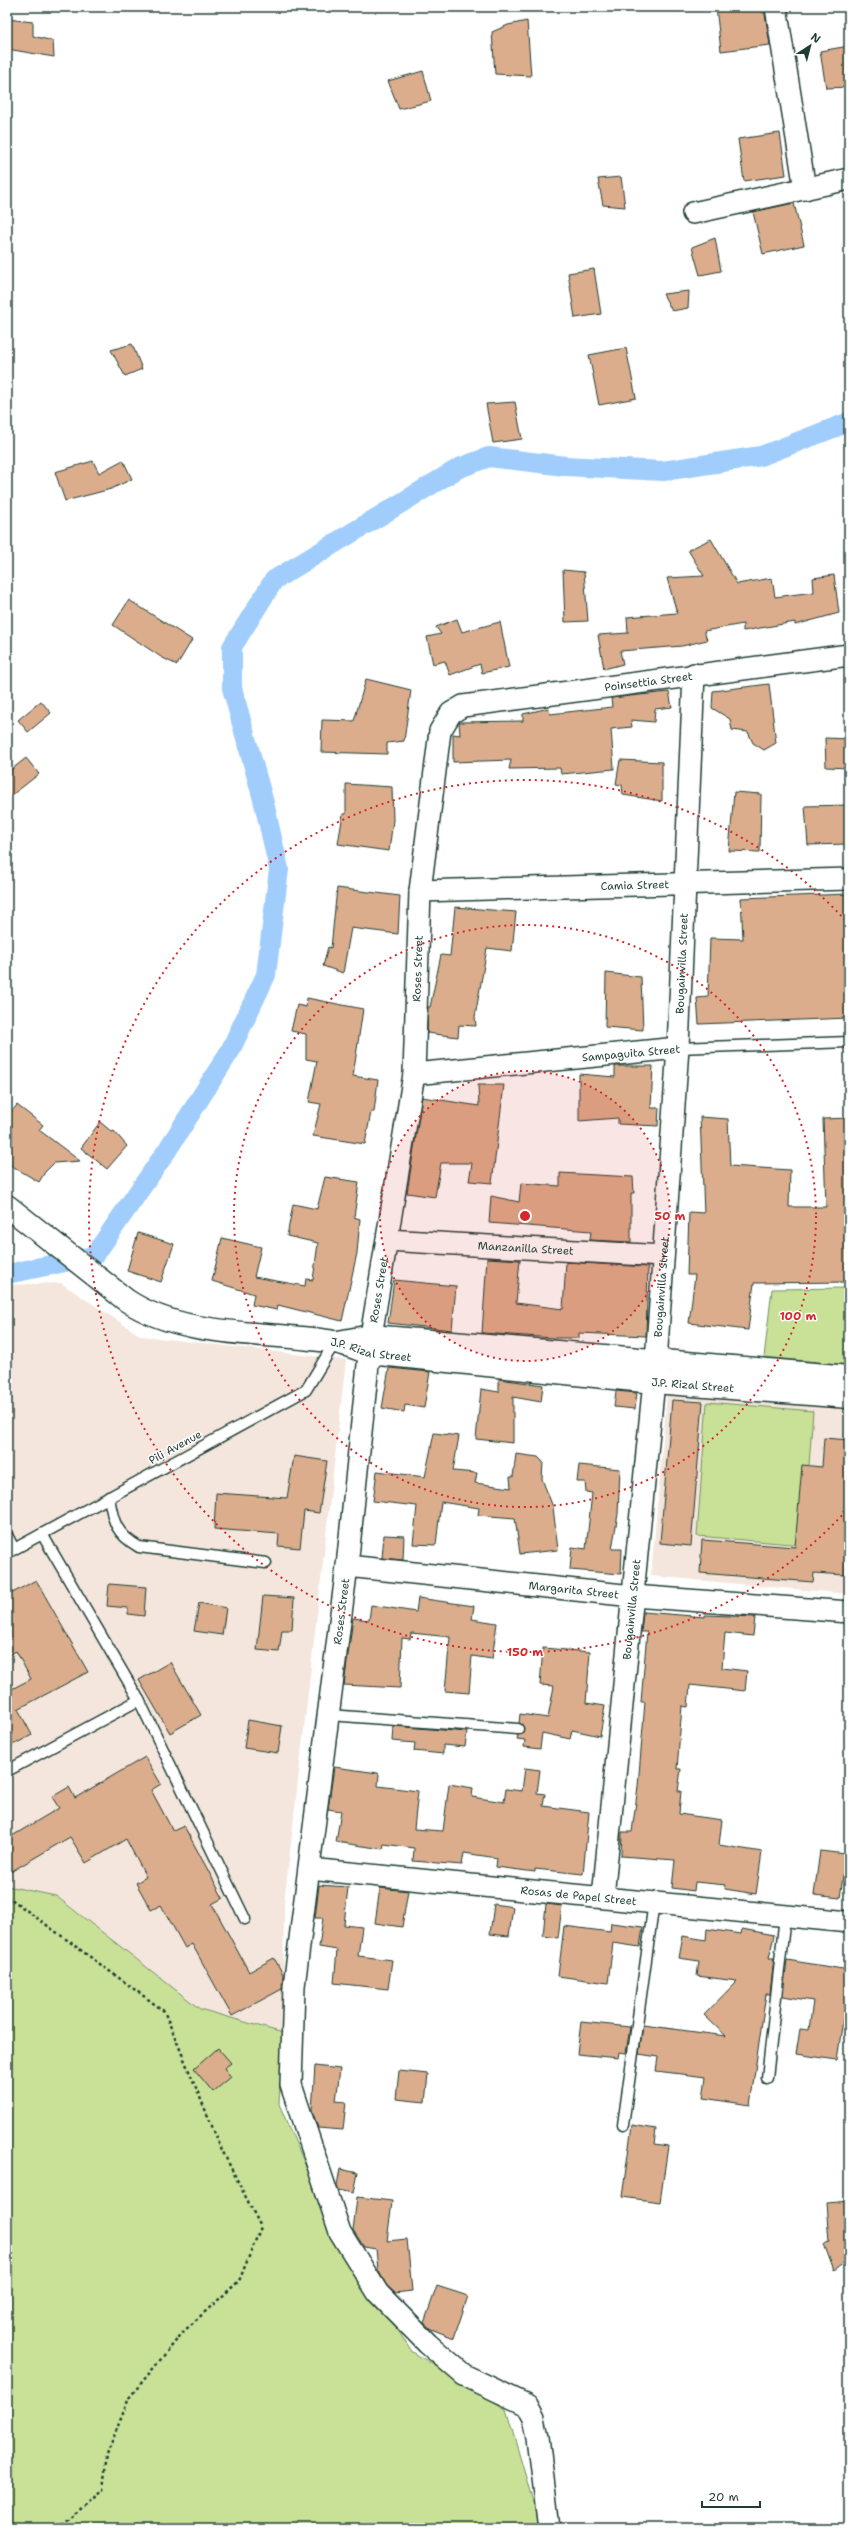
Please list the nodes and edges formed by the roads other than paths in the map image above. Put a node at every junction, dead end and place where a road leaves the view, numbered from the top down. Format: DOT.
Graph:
graph roads {
  1 [pos="776,7"];
  2 [pos="849,179"];
  3 [pos="805,189"];
  4 [pos="693,213"];
  5 [pos="849,655"];
  6 [pos="694,674"];
  7 [pos="450,713"];
  8 [pos="849,879"];
  9 [pos="685,884"];
  10 [pos="420,891"];
  11 [pos="849,1042"];
  12 [pos="678,1048"];
  13 [pos="414,1074"];
  14 [pos="7,1206"];
  15 [pos="387,1240"];
  16 [pos="663,1256"];
  17 [pos="335,1342"];
  18 [pos="370,1345"];
  19 [pos="655,1371"];
  20 [pos="849,1377"];
  21 [pos="849,1397"];
  22 [pos="109,1497"];
  23 [pos="42,1534"];
  24 [pos="7,1535"];
  25 [pos="11,1551"];
  26 [pos="266,1563"];
  27 [pos="347,1566"];
  28 [pos="633,1596"];
  29 [pos="849,1612"];
  30 [pos="139,1700"];
  31 [pos="329,1715"];
  32 [pos="518,1730"];
  33 [pos="7,1771"];
  34 [pos="309,1870"];
  35 [pos="603,1897"];
  36 [pos="654,1902"];
  37 [pos="785,1916"];
  38 [pos="245,1919"];
  39 [pos="849,1922"];
  40 [pos="767,2078"];
  41 [pos="623,2125"];
  42 [pos="549,2528"];
  1 -- 3 [label="street"];
  2 -- 3 [label="street"];
  3 -- 4 [label="street"];
  5 -- 6 [label="street, Poinsettia Street"];
  6 -- 7 [label="street, Poinsettia Street"];
  6 -- 9 [label="street, Bougainvilla Street"];
  7 -- 10 [label="street, Roses Street"];
  8 -- 9 [label="street, Camia Street"];
  9 -- 10 [label="street, Camia Street"];
  9 -- 12 [label="street, Bougainvilla Street"];
  10 -- 13 [label="street, Roses Street"];
  11 -- 12 [label="lane, Sampaguita Street"];
  12 -- 13 [label="street, Sampaguita Street"];
  12 -- 16 [label="street, Bougainvilla Street"];
  13 -- 15 [label="street, Roses Street"];
  14 -- 17 [label="main road, J.P. Rizal Street"];
  15 -- 16 [label="street, Manzanilla Street"];
  15 -- 18 [label="street, Roses Street"];
  16 -- 19 [label="street, Bougainvilla Street"];
  17 -- 18 [label="main road, J.P. Rizal Street"];
  17 -- 22 [label="lane, Pili Avenue"];
  18 -- 19 [label="main road, J.P. Rizal Street"];
  18 -- 27 [label="street, Roses Street"];
  19 -- 20 [label="main road, J.P. Rizal Street"];
  19 -- 21 [label="main road, J.P. Rizal Street"];
  19 -- 28 [label="street, Bougainvilla Street"];
  22 -- 23 [label="lane, Pili Avenue"];
  22 -- 26 [label="lane"];
  23 -- 25 [label="lane, Pili Avenue"];
  23 -- 30 [label="lane"];
  24 -- 25 [label="lane"];
  27 -- 28 [label="street, Margarita Street"];
  27 -- 31 [label="street, Roses Street"];
  28 -- 29 [label="street, Margarita Street"];
  28 -- 35 [label="street, Bougainvilla Street"];
  30 -- 33 [label="lane"];
  30 -- 38 [label="lane"];
  31 -- 32 [label="lane"];
  31 -- 34 [label="street, Roses Street"];
  34 -- 35 [label="street, Rosas de Papel Street"];
  34 -- 42 [label="street, Roses Street"];
  35 -- 36 [label="street, Rosas de Papel Street"];
  36 -- 37 [label="street, Rosas de Papel Street"];
  36 -- 41 [label="lane"];
  37 -- 39 [label="street, Rosas de Papel Street"];
  37 -- 40 [label="lane"];
}
